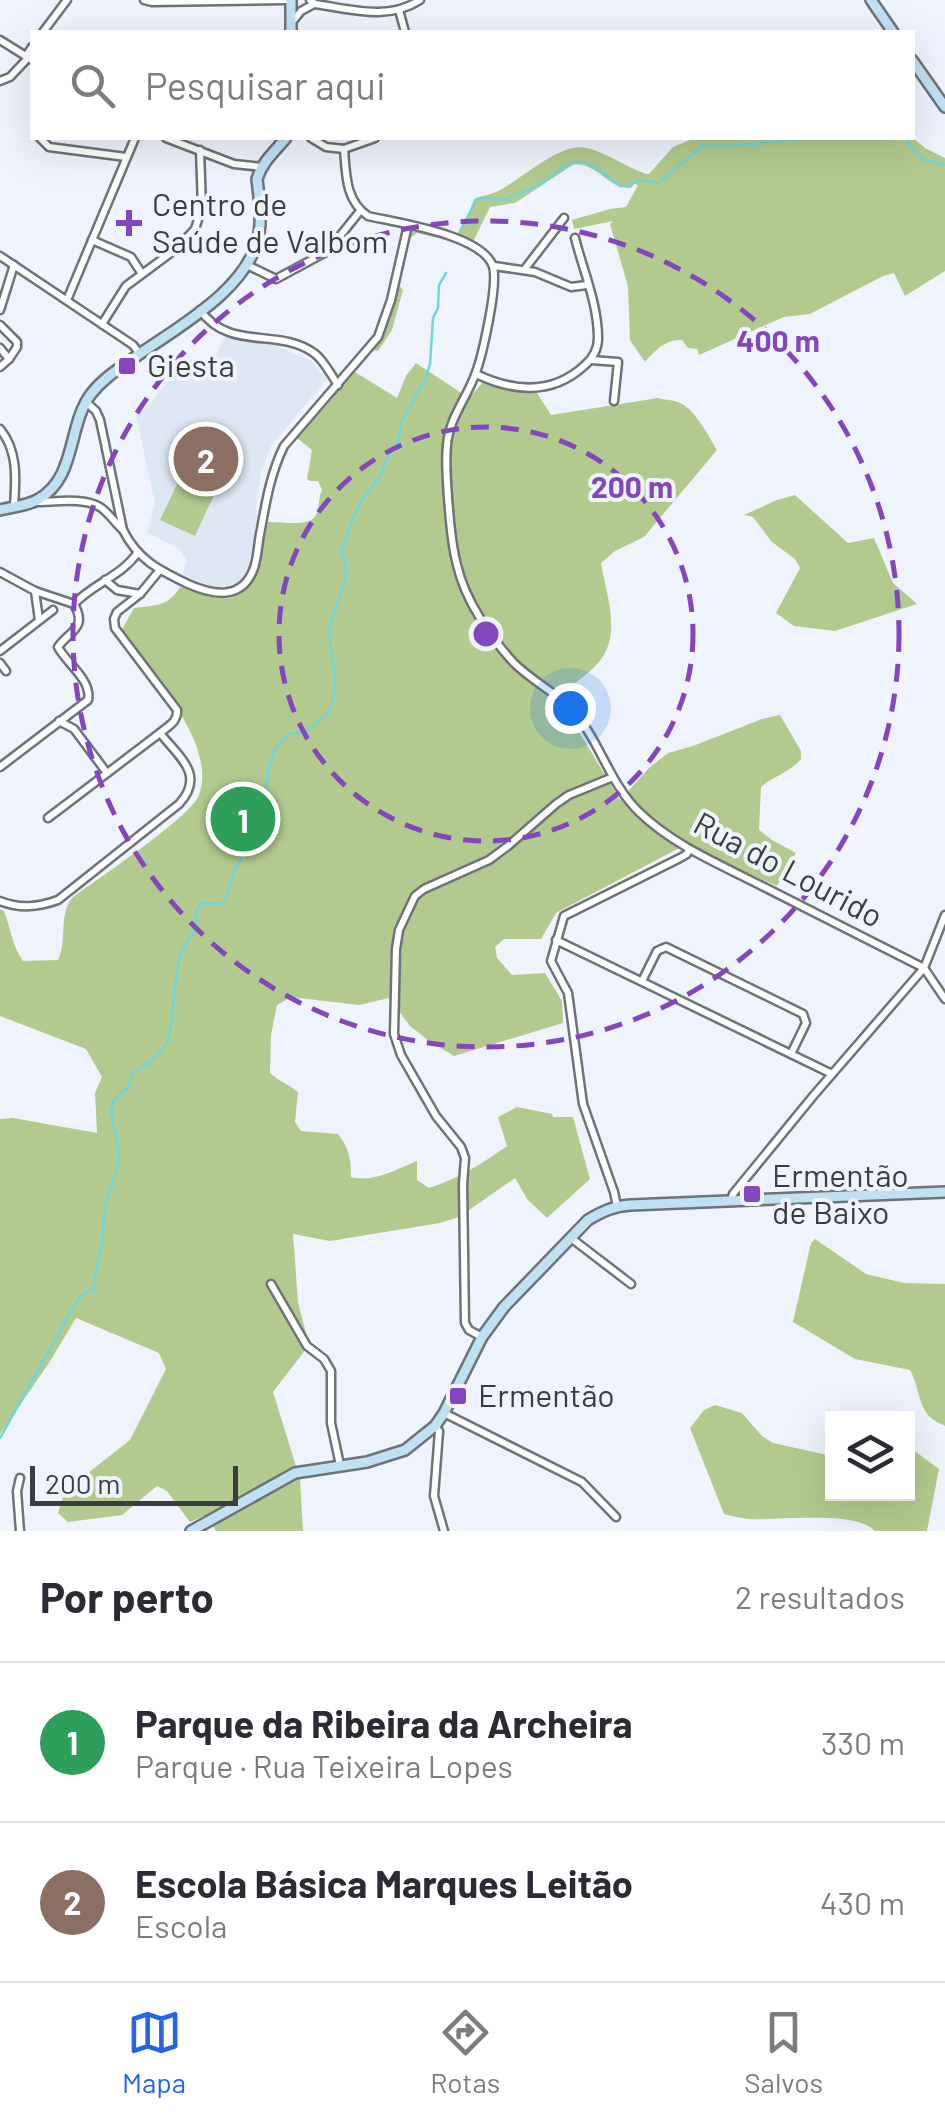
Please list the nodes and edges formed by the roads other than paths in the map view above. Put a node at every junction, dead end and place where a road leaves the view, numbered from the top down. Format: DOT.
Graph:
graph roads {
  1 [pos="67,0"];
  2 [pos="144,0"];
  3 [pos="289,0"];
  4 [pos="420,0"];
  5 [pos="870,0"];
  6 [pos="312,2"];
  7 [pos="336,3"];
  8 [pos="399,10"];
  9 [pos="291,28"];
  10 [pos="44,30"];
  11 [pos="404,30"];
  12 [pos="892,30"];
  13 [pos="0,40"];
  14 [pos="29,58"];
  15 [pos="915,64"];
  16 [pos="0,81"];
  17 [pos="945,108"];
  18 [pos="42,140"];
  19 [pos="134,140"];
  20 [pos="172,140"];
  21 [pos="284,140"];
  22 [pos="314,140"];
  23 [pos="358,141"];
  24 [pos="344,149"];
  25 [pos="200,150"];
  26 [pos="126,158"];
  27 [pos="262,166"];
  28 [pos="360,211"];
  29 [pos="564,218"];
  30 [pos="408,225"];
  31 [pos="576,238"];
  32 [pos="92,240"];
  33 [pos="0,256"];
  34 [pos="14,265"];
  35 [pos="246,265"];
  36 [pos="494,266"];
  37 [pos="524,270"];
  38 [pos="142,274"];
  39 [pos="587,285"];
  40 [pos="67,300"];
  41 [pos="0,310"];
  42 [pos="200,310"];
  43 [pos="0,324"];
  44 [pos="102,324"];
  45 [pos="0,348"];
  46 [pos="140,354"];
  47 [pos="9,359"];
  48 [pos="591,360"];
  49 [pos="0,368"];
  50 [pos="476,374"];
  51 [pos="338,385"];
  52 [pos="86,402"];
  53 [pos="614,402"];
  54 [pos="0,428"];
  55 [pos="34,502"];
  56 [pos="14,506"];
  57 [pos="0,510"];
  58 [pos="123,530"];
  59 [pos="138,552"];
  60 [pos="159,571"];
  61 [pos="0,572"];
  62 [pos="105,580"];
  63 [pos="35,590"];
  64 [pos="140,594"];
  65 [pos="74,604"];
  66 [pos="53,610"];
  67 [pos="39,621"];
  68 [pos="0,651"];
  69 [pos="0,663"];
  70 [pos="6,671"];
  71 [pos="59,721"];
  72 [pos="160,733"];
  73 [pos="0,767"];
  74 [pos="106,773"];
  75 [pos="614,777"];
  76 [pos="48,818"];
  77 [pos="689,849"];
  78 [pos="0,901"];
  79 [pos="945,915"];
  80 [pos="556,940"];
  81 [pos="924,968"];
  82 [pos="642,981"];
  83 [pos="945,999"];
  84 [pos="791,1054"];
  85 [pos="832,1074"];
  86 [pos="945,1192"];
  87 [pos="731,1201"];
  88 [pos="616,1206"];
  89 [pos="571,1238"];
  90 [pos="272,1284"];
  91 [pos="631,1284"];
  92 [pos="482,1338"];
  93 [pos="444,1413"];
  94 [pos="435,1426"];
  95 [pos="340,1465"];
  96 [pos="20,1478"];
  97 [pos="616,1516"];
  98 [pos="20,1531"];
  99 [pos="192,1531"];
  100 [pos="444,1531"];
  1 -- 10 [label="street"];
  2 -- 3 [label="street"];
  3 -- 9 [label="street"];
  4 -- 8 [label="street"];
  5 -- 12 [label="street"];
  6 -- 7 [label="street"];
  6 -- 9 [label="street"];
  7 -- 8 [label="street"];
  8 -- 11 [label="street"];
  13 -- 14 [label="street"];
  14 -- 16 [label="street"];
  15 -- 17 [label="street"];
  18 -- 26 [label="street"];
  19 -- 26 [label="street"];
  20 -- 25 [label="street"];
  21 -- 27 [label="street"];
  22 -- 24 [label="street"];
  23 -- 24 [label="street"];
  24 -- 28 [label="street"];
  25 -- 27 [label="street"];
  25 -- 38 [label="street"];
  26 -- 32 [label="street"];
  27 -- 35 [label="street"];
  28 -- 30 [label="street"];
  28 -- 35 [label="street"];
  29 -- 37 [label="street"];
  30 -- 36 [label="street"];
  30 -- 51 [label="street"];
  31 -- 39 [label="street"];
  32 -- 38 [label="street"];
  32 -- 40 [label="street"];
  33 -- 34 [label="street"];
  34 -- 40 [label="street"];
  34 -- 41 [label="street"];
  35 -- 42 [label="street"];
  36 -- 37 [label="street"];
  36 -- 50 [label="street, Rua do Lourido"];
  37 -- 39 [label="street"];
  38 -- 44 [label="street"];
  39 -- 48 [label="street"];
  40 -- 44 [label="street"];
  42 -- 46 [label="street"];
  42 -- 51 [label="street"];
  43 -- 47 [label="street"];
  44 -- 46 [label="street"];
  45 -- 47 [label="street"];
  46 -- 52 [label="street"];
  47 -- 49 [label="street"];
  48 -- 50 [label="street"];
  48 -- 53 [label="street"];
  50 -- 75 [label="street, Rua do Lourido"];
  51 -- 60 [label="street"];
  52 -- 55 [label="street"];
  52 -- 58 [label="street"];
  54 -- 56 [label="street"];
  55 -- 56 [label="street"];
  55 -- 58 [label="street"];
  56 -- 57 [label="street"];
  58 -- 59 [label="street"];
  59 -- 60 [label="street"];
  59 -- 62 [label="street"];
  60 -- 64 [label="street"];
  61 -- 63 [label="street"];
  62 -- 64 [label="street"];
  62 -- 65 [label="street"];
  63 -- 65 [label="street"];
  63 -- 67 [label="street"];
  64 -- 72 [label="street"];
  65 -- 71 [label="street"];
  66 -- 67 [label="street"];
  67 -- 68 [label="street"];
  69 -- 70 [label="street"];
  71 -- 73 [label="street"];
  71 -- 74 [label="street"];
  72 -- 74 [label="street"];
  72 -- 78 [label="street"];
  74 -- 76 [label="street"];
  75 -- 77 [label="street, Rua do Lourido"];
  75 -- 92 [label="street"];
  77 -- 80 [label="street"];
  77 -- 81 [label="street, Rua do Lourido"];
  79 -- 81 [label="street"];
  80 -- 82 [label="street"];
  80 -- 88 [label="street"];
  81 -- 83 [label="street, Rua do Lourido"];
  81 -- 85 [label="street"];
  82 -- 84 [label="street"];
  82 -- 84 [label="street"];
  84 -- 85 [label="street"];
  85 -- 87 [label="street"];
  86 -- 87 [label="street"];
  87 -- 88 [label="street"];
  88 -- 89 [label="street"];
  89 -- 91 [label="street"];
  89 -- 92 [label="street"];
  90 -- 95 [label="street"];
  92 -- 93 [label="street"];
  93 -- 94 [label="street"];
  93 -- 97 [label="street"];
  94 -- 95 [label="street"];
  94 -- 100 [label="street"];
  95 -- 99 [label="street"];
  96 -- 98 [label="street"];
}
